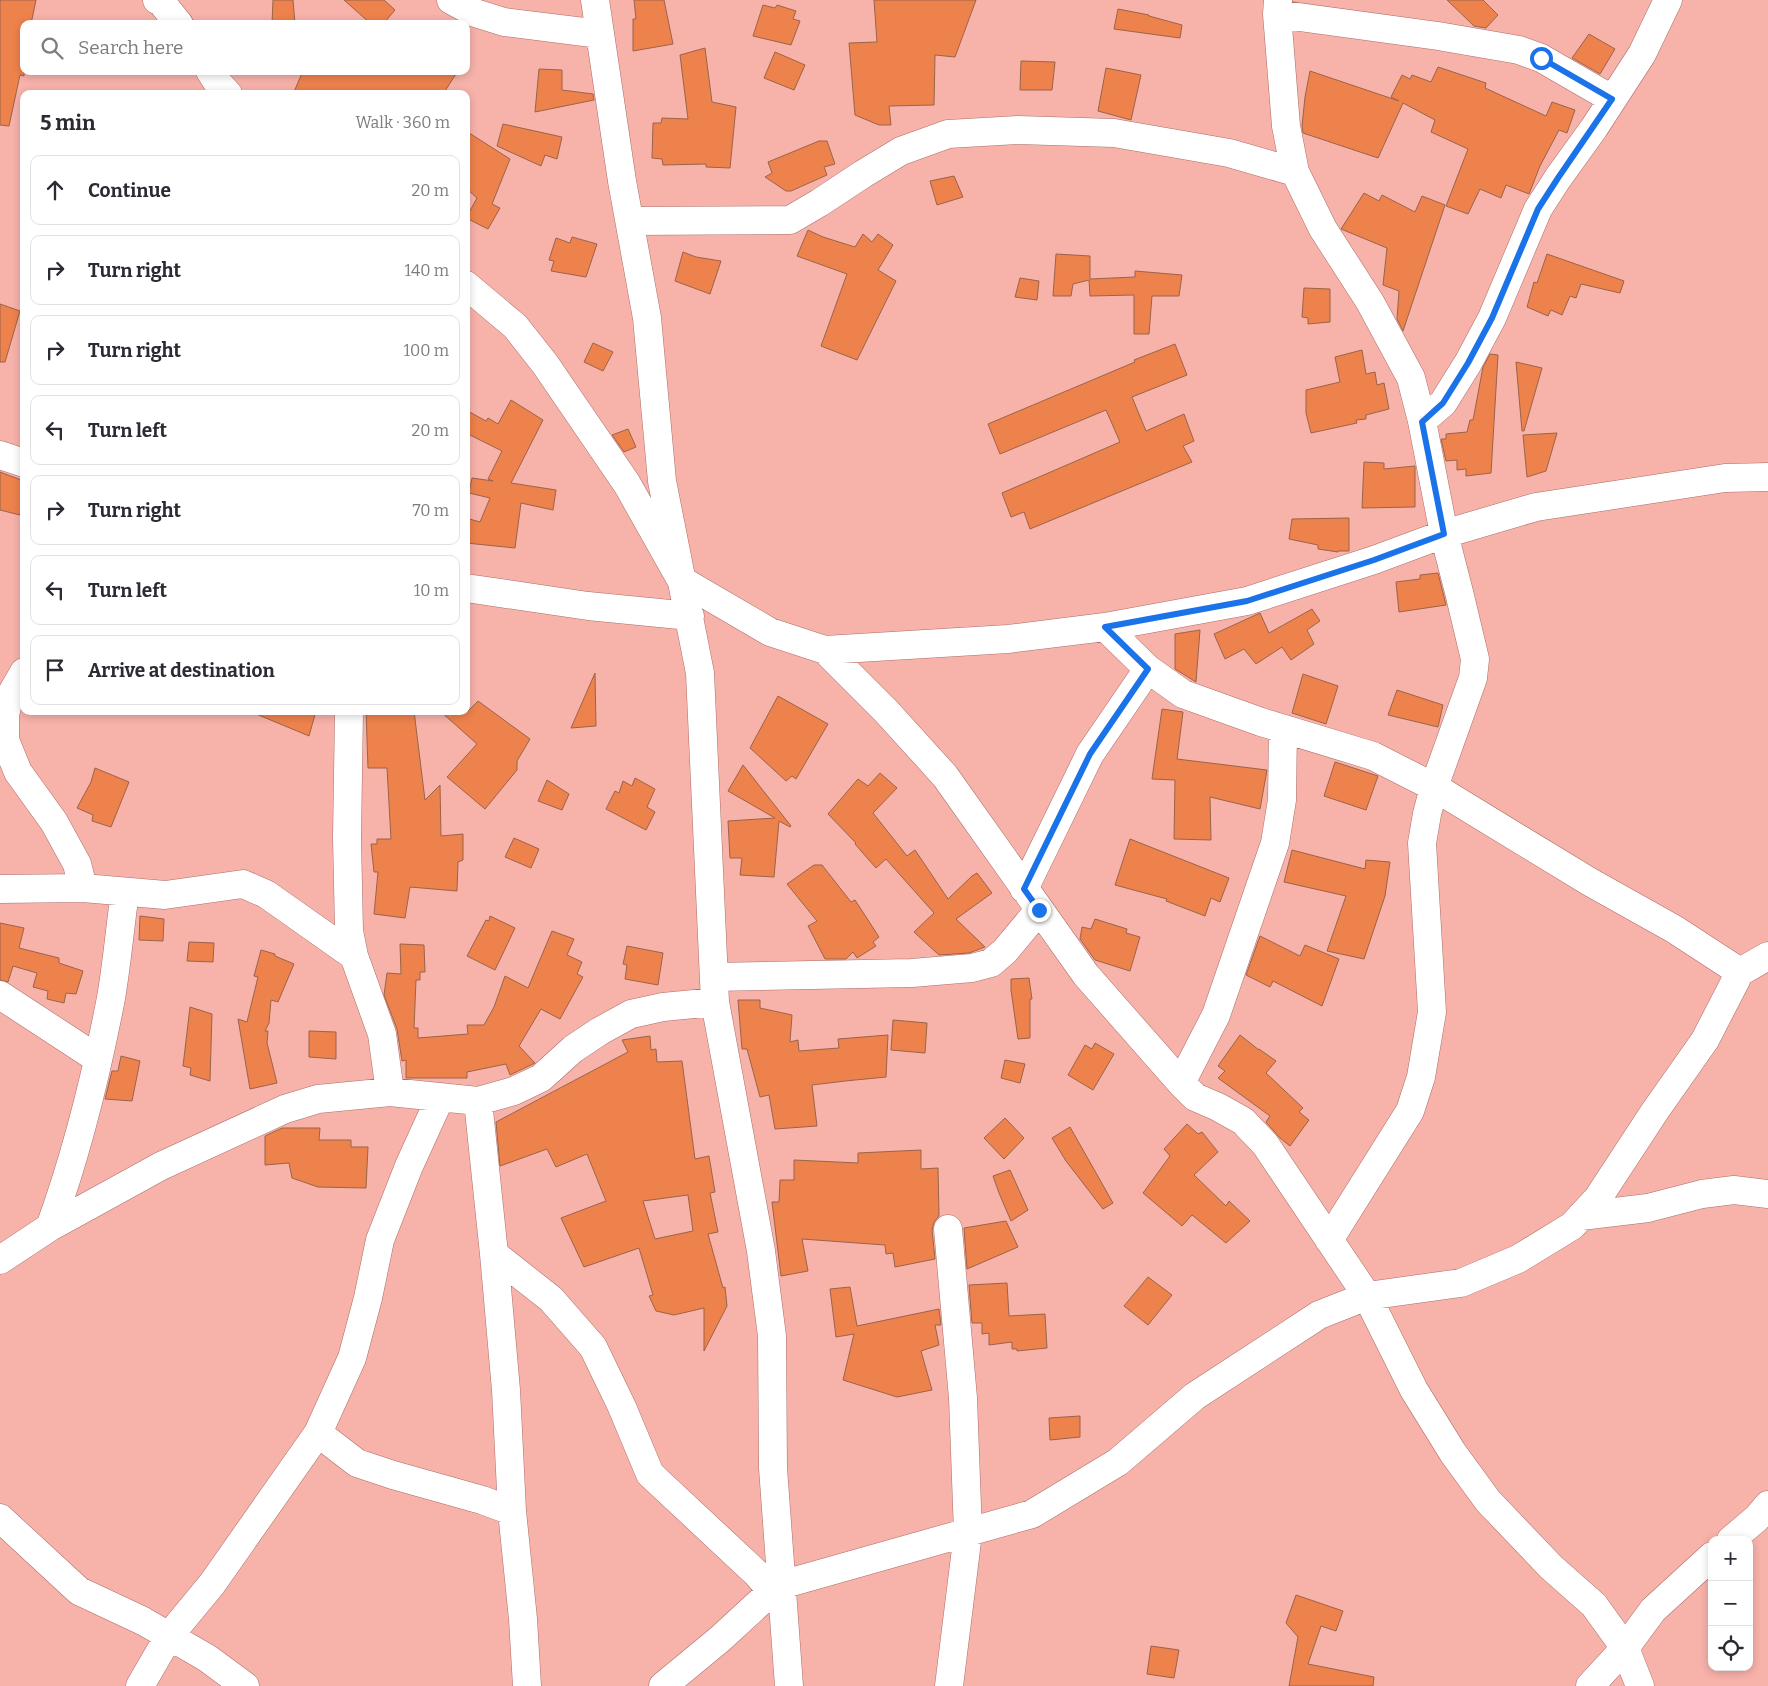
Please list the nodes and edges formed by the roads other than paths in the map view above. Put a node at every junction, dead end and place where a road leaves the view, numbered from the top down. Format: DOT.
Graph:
graph roads {
  1 [pos="451,0"];
  2 [pos="595,0"];
  3 [pos="1668,0"];
  4 [pos="160,1"];
  5 [pos="1278,7"];
  6 [pos="176,20"];
  7 [pos="600,34"];
  8 [pos="213,75"];
  9 [pos="224,90"];
  10 [pos="1612,99"];
  11 [pos="1295,172"];
  12 [pos="630,221"];
  13 [pos="470,289"];
  14 [pos="1422,422"];
  15 [pos="0,455"];
  16 [pos="20,462"];
  17 [pos="1768,477"];
  18 [pos="1444,534"];
  19 [pos="681,580"];
  20 [pos="470,589"];
  21 [pos="690,616"];
  22 [pos="1105,627"];
  23 [pos="826,650"];
  24 [pos="1148,669"];
  25 [pos="20,677"];
  26 [pos="4,695"];
  27 [pos="349,715"];
  28 [pos="1283,729"];
  29 [pos="1434,787"];
  30 [pos="83,888"];
  31 [pos="0,889"];
  32 [pos="125,892"];
  33 [pos="1031,899"];
  34 [pos="354,956"];
  35 [pos="1768,956"];
  36 [pos="1740,972"];
  37 [pos="715,989"];
  38 [pos="0,995"];
  39 [pos="98,1058"];
  40 [pos="1181,1083"];
  41 [pos="390,1092"];
  42 [pos="440,1098"];
  43 [pos="478,1101"];
  44 [pos="1768,1194"];
  45 [pos="1581,1216"];
  46 [pos="50,1227"];
  47 [pos="948,1229"];
  48 [pos="1329,1240"];
  49 [pos="494,1254"];
  50 [pos="0,1260"];
  51 [pos="1368,1296"];
  52 [pos="318,1433"];
  53 [pos="1768,1505"];
  54 [pos="512,1511"];
  55 [pos="0,1518"];
  56 [pos="968,1533"];
  57 [pos="1736,1536"];
  58 [pos="1708,1560"];
  59 [pos="776,1588"];
  60 [pos="169,1636"];
  61 [pos="1625,1648"];
  62 [pos="140,1686"];
  63 [pos="245,1686"];
  64 [pos="527,1686"];
  65 [pos="663,1686"];
  66 [pos="789,1686"];
  67 [pos="949,1686"];
  68 [pos="1590,1686"];
  69 [pos="1640,1686"];
  1 -- 7 [label="street"];
  2 -- 7 [label="street"];
  3 -- 10 [label="street"];
  4 -- 6 [label="street"];
  5 -- 10 [label="street"];
  5 -- 11 [label="street"];
  7 -- 12 [label="street"];
  8 -- 9 [label="street"];
  10 -- 14 [label="street"];
  11 -- 12 [label="street"];
  11 -- 14 [label="street"];
  12 -- 19 [label="street"];
  13 -- 19 [label="street"];
  14 -- 18 [label="street"];
  15 -- 16 [label="street"];
  17 -- 18 [label="street"];
  18 -- 22 [label="street"];
  18 -- 29 [label="street"];
  19 -- 21 [label="street"];
  19 -- 23 [label="street"];
  20 -- 21 [label="street"];
  21 -- 37 [label="street"];
  22 -- 23 [label="street"];
  22 -- 24 [label="street"];
  23 -- 33 [label="street"];
  24 -- 28 [label="street"];
  24 -- 33 [label="street"];
  25 -- 26 [label="street"];
  26 -- 30 [label="street"];
  27 -- 34 [label="street"];
  28 -- 29 [label="street"];
  28 -- 40 [label="street"];
  29 -- 36 [label="street"];
  29 -- 48 [label="street"];
  30 -- 31 [label="street"];
  30 -- 32 [label="street"];
  32 -- 34 [label="street"];
  32 -- 39 [label="street"];
  33 -- 37 [label="street"];
  33 -- 40 [label="street"];
  34 -- 41 [label="street"];
  35 -- 36 [label="street"];
  36 -- 45 [label="street"];
  37 -- 43 [label="street"];
  37 -- 59 [label="street"];
  38 -- 39 [label="street"];
  39 -- 46 [label="street"];
  40 -- 48 [label="street"];
  41 -- 42 [label="street"];
  41 -- 46 [label="street"];
  42 -- 43 [label="street"];
  42 -- 52 [label="street"];
  43 -- 49 [label="street"];
  44 -- 45 [label="street"];
  45 -- 51 [label="street"];
  46 -- 50 [label="street"];
  47 -- 56 [label="street"];
  48 -- 51 [label="street"];
  49 -- 54 [label="street"];
  49 -- 59 [label="street"];
  51 -- 56 [label="street"];
  51 -- 61 [label="street"];
  52 -- 54 [label="street"];
  52 -- 60 [label="street"];
  53 -- 57 [label="street"];
  54 -- 64 [label="street"];
  55 -- 60 [label="street"];
  56 -- 59 [label="street"];
  56 -- 67 [label="street"];
  58 -- 61 [label="street"];
  59 -- 65 [label="street"];
  59 -- 66 [label="street"];
  60 -- 62 [label="street"];
  60 -- 63 [label="street"];
  61 -- 68 [label="street"];
  61 -- 69 [label="street"];
}
